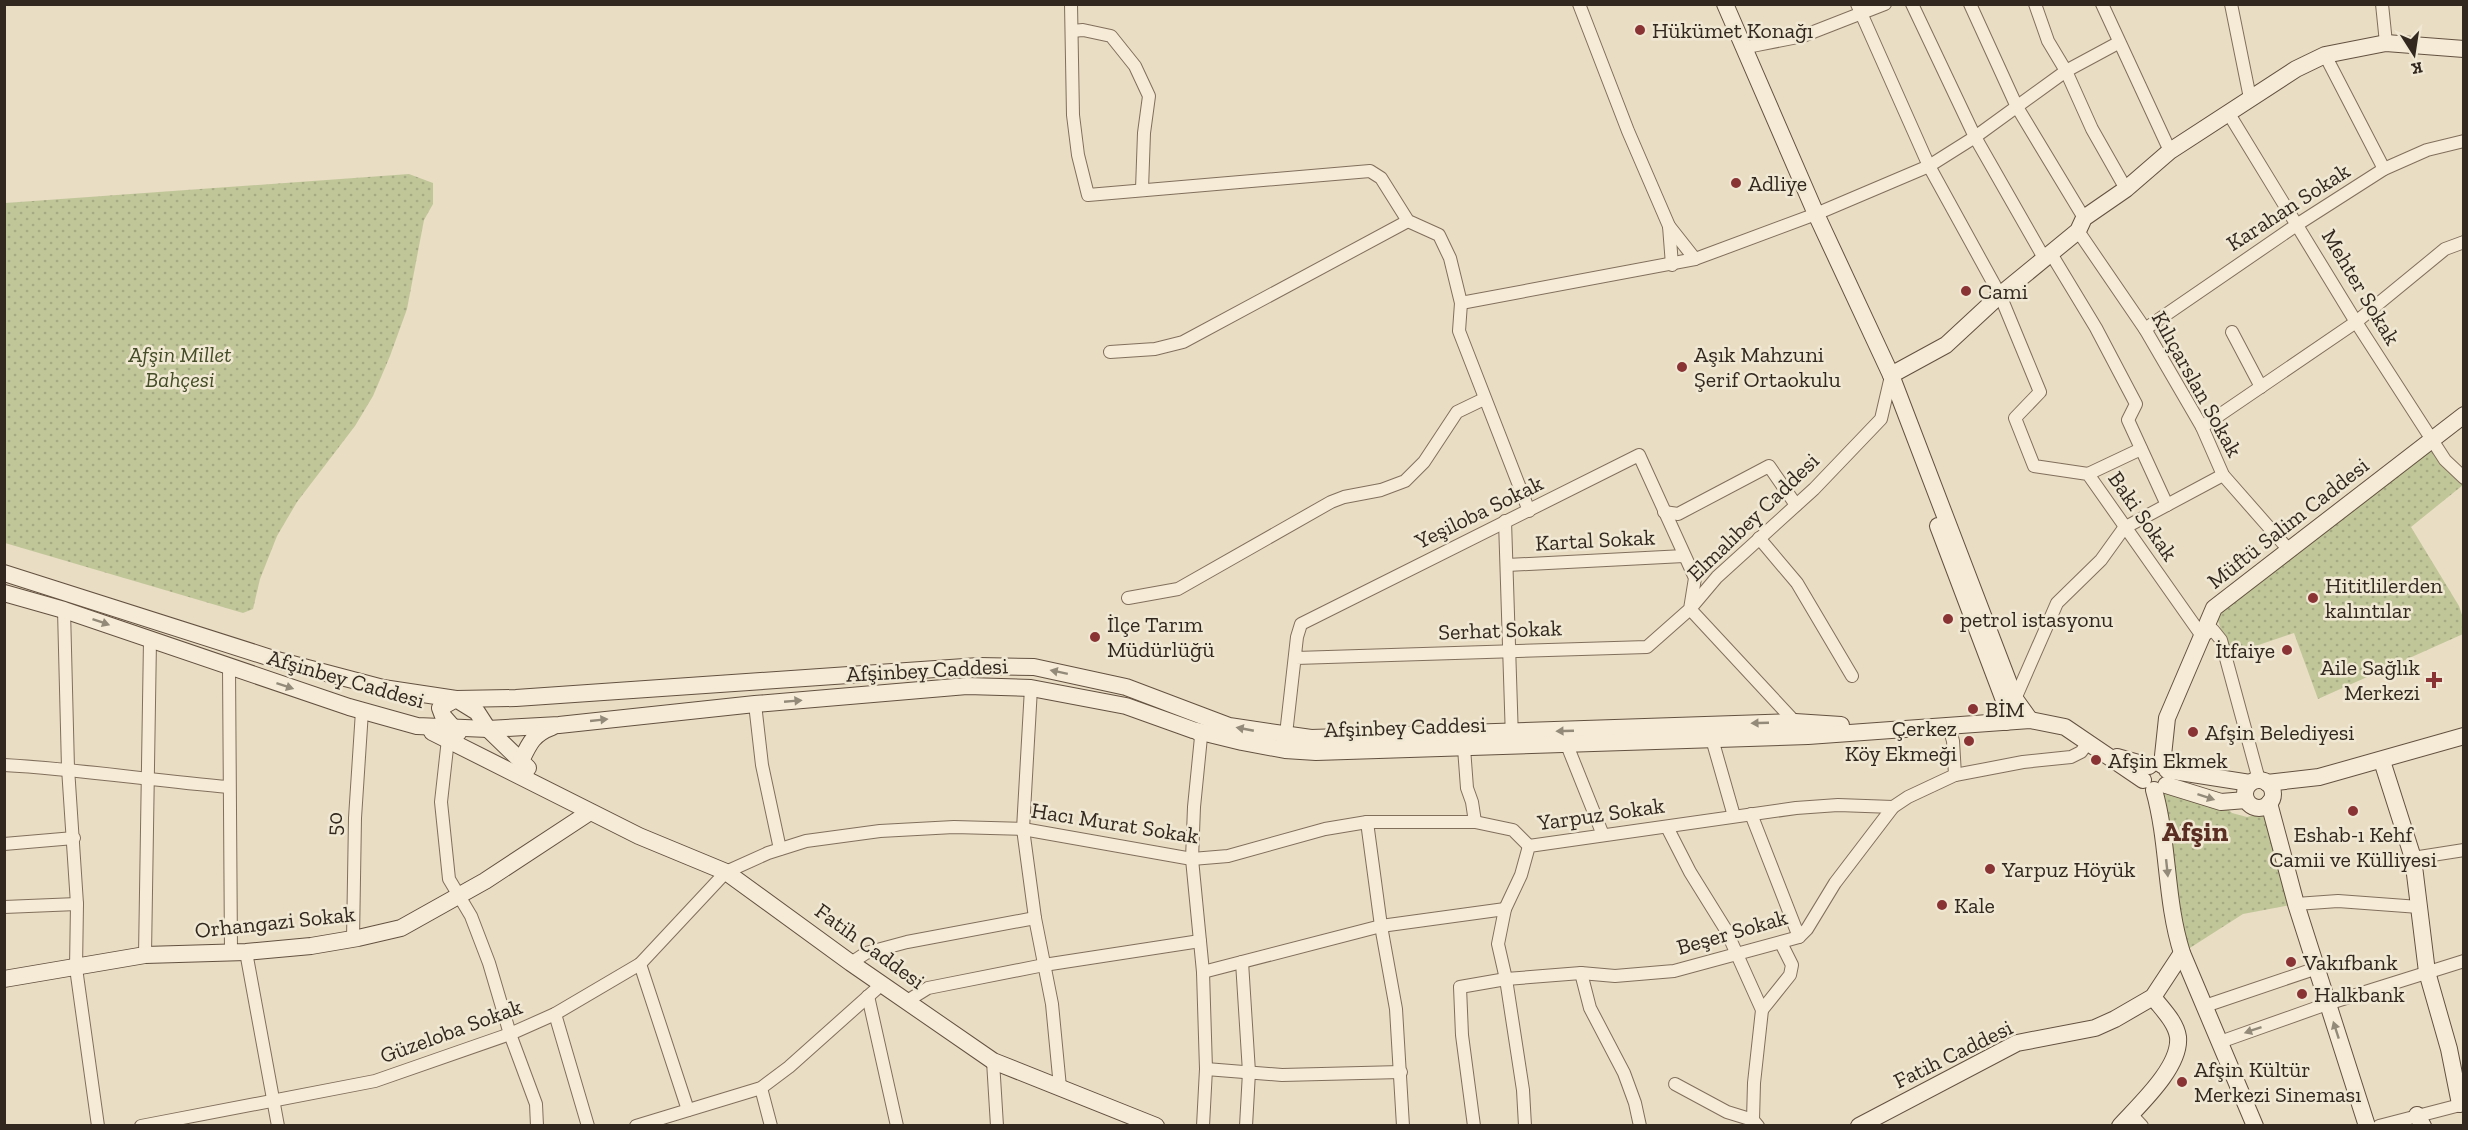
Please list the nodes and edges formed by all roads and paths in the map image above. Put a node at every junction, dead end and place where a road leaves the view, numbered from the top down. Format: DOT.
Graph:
graph roads {
  1 [pos="1071,4"];
  2 [pos="1579,4"];
  3 [pos="1725,4"];
  4 [pos="1885,4"];
  5 [pos="1912,4"];
  6 [pos="1970,4"];
  7 [pos="2035,4"];
  8 [pos="2102,4"];
  9 [pos="2231,4"];
  10 [pos="2382,4"];
  11 [pos="1859,9"];
  12 [pos="1072,31"];
  13 [pos="2118,43"];
  14 [pos="2386,43"];
  15 [pos="2463,49"];
  16 [pos="1746,51"];
  17 [pos="2325,55"];
  18 [pos="2066,71"];
  19 [pos="2250,98"];
  20 [pos="2017,107"];
  21 [pos="2229,114"];
  22 [pos="1975,137"];
  23 [pos="2463,141"];
  24 [pos="2170,151"];
  25 [pos="1929,166"];
  26 [pos="2384,169"];
  27 [pos="1142,189"];
  28 [pos="2126,189"];
  29 [pos="1816,214"];
  30 [pos="1408,220"];
  31 [pos="2298,224"];
  32 [pos="2081,225"];
  33 [pos="1669,226"];
  34 [pos="2463,242"];
  35 [pos="2047,255"];
  36 [pos="1695,259"];
  37 [pos="1672,264"];
  38 [pos="2000,295"];
  39 [pos="1461,303"];
  40 [pos="2356,322"];
  41 [pos="2145,329"];
  42 [pos="2232,332"];
  43 [pos="1110,352"];
  44 [pos="1891,375"];
  45 [pos="2260,387"];
  46 [pos="1484,399"];
  47 [pos="2463,415"];
  48 [pos="2202,427"];
  49 [pos="2433,440"];
  50 [pos="2141,449"];
  51 [pos="2088,474"];
  52 [pos="2223,475"];
  53 [pos="2463,478"];
  54 [pos="1796,505"];
  55 [pos="2167,505"];
  56 [pos="1529,511"];
  57 [pos="1664,512"];
  58 [pos="1506,521"];
  59 [pos="2124,528"];
  60 [pos="1759,538"];
  61 [pos="2288,549"];
  62 [pos="1684,556"];
  63 [pos="1507,565"];
  64 [pos="4,573"];
  65 [pos="1717,577"];
  66 [pos="1695,578"];
  67 [pos="4,593"];
  68 [pos="1128,598"];
  69 [pos="1690,609"];
  70 [pos="64,610"];
  71 [pos="2202,636"];
  72 [pos="150,640"];
  73 [pos="1510,650"];
  74 [pos="1296,658"];
  75 [pos="230,667"];
  76 [pos="1852,676"];
  77 [pos="1031,688"];
  78 [pos="456,699"];
  79 [pos="2015,699"];
  80 [pos="755,704"];
  81 [pos="362,711"];
  82 [pos="2030,720"];
  83 [pos="2006,722"];
  84 [pos="1948,724"];
  85 [pos="558,725"];
  86 [pos="488,729"];
  87 [pos="1796,729"];
  88 [pos="1193,730"];
  89 [pos="450,734"];
  90 [pos="2463,736"];
  91 [pos="1712,739"];
  92 [pos="1512,740"];
  93 [pos="1285,743"];
  94 [pos="2087,744"];
  95 [pos="1567,745"];
  96 [pos="1464,748"];
  97 [pos="521,761"];
  98 [pos="2382,761"];
  99 [pos="4,765"];
  100 [pos="68,768"];
  101 [pos="1955,775"];
  102 [pos="2157,776"];
  103 [pos="149,780"];
  104 [pos="229,787"];
  105 [pos="2263,790"];
  106 [pos="560,797"];
  107 [pos="2246,800"];
  108 [pos="1893,807"];
  109 [pos="590,812"];
  110 [pos="1751,814"];
  111 [pos="1734,816"];
  112 [pos="1367,822"];
  113 [pos="1475,822"];
  114 [pos="1667,827"];
  115 [pos="1023,829"];
  116 [pos="1603,835"];
  117 [pos="74,838"];
  118 [pos="4,844"];
  119 [pos="1529,846"];
  120 [pos="780,849"];
  121 [pos="2463,850"];
  122 [pos="2413,858"];
  123 [pos="1192,860"];
  124 [pos="726,872"];
  125 [pos="460,895"];
  126 [pos="77,904"];
  127 [pos="2296,904"];
  128 [pos="4,907"];
  129 [pos="2419,907"];
  130 [pos="1505,909"];
  131 [pos="1035,918"];
  132 [pos="1381,926"];
  133 [pos="1799,937"];
  134 [pos="353,939"];
  135 [pos="1200,941"];
  136 [pos="1781,943"];
  137 [pos="239,952"];
  138 [pos="2182,953"];
  139 [pos="1736,954"];
  140 [pos="145,955"];
  141 [pos="1242,962"];
  142 [pos="2463,962"];
  143 [pos="851,963"];
  144 [pos="640,964"];
  145 [pos="1044,965"];
  146 [pos="76,968"];
  147 [pos="2317,968"];
  148 [pos="1203,972"];
  149 [pos="2427,972"];
  150 [pos="1581,973"];
  151 [pos="4,980"];
  152 [pos="1506,980"];
  153 [pos="882,984"];
  154 [pos="868,996"];
  155 [pos="2153,997"];
  156 [pos="907,1001"];
  157 [pos="2327,1004"];
  158 [pos="2205,1006"];
  159 [pos="1762,1010"];
  160 [pos="555,1014"];
  161 [pos="510,1034"];
  162 [pos="2220,1042"];
  163 [pos="993,1061"];
  164 [pos="1206,1069"];
  165 [pos="1249,1072"];
  166 [pos="1401,1072"];
  167 [pos="2459,1072"];
  168 [pos="1675,1084"];
  169 [pos="1060,1087"];
  170 [pos="761,1088"];
  171 [pos="273,1100"];
  172 [pos="2462,1104"];
  173 [pos="688,1110"];
  174 [pos="2420,1120"];
  175 [pos="2131,1122"];
  176 [pos="1756,1123"];
  177 [pos="98,1125"];
  178 [pos="141,1125"];
  179 [pos="278,1125"];
  180 [pos="537,1125"];
  181 [pos="588,1125"];
  182 [pos="636,1125"];
  183 [pos="771,1125"];
  184 [pos="897,1125"];
  185 [pos="997,1125"];
  186 [pos="1156,1125"];
  187 [pos="1203,1125"];
  188 [pos="1246,1125"];
  189 [pos="1403,1125"];
  190 [pos="1474,1125"];
  191 [pos="1525,1125"];
  192 [pos="1640,1125"];
  193 [pos="1859,1125"];
  194 [pos="2255,1125"];
  195 [pos="2367,1125"];
  196 [pos="2379,1125"];
  1 -- 12 [label="street"];
  2 -- 33 [label="street"];
  3 -- 16 [label="street"];
  4 -- 11 [label="street"];
  5 -- 22 [label="street"];
  6 -- 20 [label="street, Kılıçarslan Sokak"];
  7 -- 18 [label="street"];
  8 -- 13 [label="street"];
  9 -- 19 [label="street"];
  10 -- 14 [label="street"];
  11 -- 16 [label="street"];
  11 -- 25 [label="street"];
  12 -- 27 [label="street"];
  12 -- 27 [label="street"];
  13 -- 18 [label="street"];
  13 -- 24 [label="street"];
  14 -- 15 [label="street"];
  14 -- 17 [label="street"];
  16 -- 29 [label="street"];
  17 -- 19 [label="street"];
  17 -- 26 [label="street"];
  18 -- 20 [label="street"];
  18 -- 28 [label="street"];
  19 -- 21 [label="street"];
  20 -- 22 [label="street"];
  20 -- 32 [label="street, Kılıçarslan Sokak"];
  21 -- 24 [label="street"];
  21 -- 31 [label="street, Mehter Sokak"];
  22 -- 25 [label="street"];
  22 -- 35 [label="street"];
  23 -- 26 [label="street, Karahan Sokak"];
  24 -- 28 [label="street"];
  25 -- 29 [label="street"];
  25 -- 38 [label="street"];
  26 -- 31 [label="street, Karahan Sokak"];
  27 -- 30 [label="street"];
  28 -- 32 [label="street"];
  29 -- 36 [label="street"];
  29 -- 44 [label="street"];
  30 -- 39 [label="street"];
  30 -- 43 [label="street"];
  31 -- 40 [label="street, Mehter Sokak"];
  31 -- 41 [label="street, Karahan Sokak"];
  32 -- 35 [label="street"];
  32 -- 41 [label="street, Kılıçarslan Sokak"];
  33 -- 36 [label="street"];
  33 -- 37 [label="street"];
  34 -- 40 [label="street"];
  35 -- 38 [label="street"];
  35 -- 50 [label="street"];
  36 -- 37 [label="street"];
  37 -- 39 [label="street"];
  38 -- 44 [label="street"];
  38 -- 51 [label="street, Baki Sokak"];
  39 -- 46 [label="street"];
  40 -- 45 [label="street"];
  40 -- 49 [label="street, Mehter Sokak"];
  41 -- 48 [label="street, Kılıçarslan Sokak"];
  42 -- 45 [label="street"];
  44 -- 54 [label="street, Elmalıbey Caddesi"];
  44 -- 79 [label="street"];
  44 -- 83 [label="street"];
  45 -- 48 [label="street"];
  46 -- 56 [label="street"];
  46 -- 68 [label="street"];
  47 -- 49 [label="street, Müftü Salim Caddesi"];
  48 -- 52 [label="street, Kılıçarslan Sokak"];
  49 -- 53 [label="street, Mehter Sokak"];
  49 -- 61 [label="street, Müftü Salim Caddesi"];
  50 -- 51 [label="street"];
  50 -- 55 [label="street"];
  51 -- 59 [label="street, Baki Sokak"];
  52 -- 55 [label="street"];
  52 -- 61 [label="street, Kılıçarslan Sokak"];
  54 -- 57 [label="street"];
  54 -- 60 [label="street, Elmalıbey Caddesi"];
  55 -- 59 [label="street"];
  56 -- 57 [label="street, Yeşiloba Sokak"];
  56 -- 58 [label="street, Yeşiloba Sokak"];
  57 -- 62 [label="street, Yeşiloba Sokak"];
  58 -- 63 [label="street"];
  58 -- 74 [label="street, Yeşiloba Sokak"];
  59 -- 71 [label="street, Baki Sokak"];
  59 -- 79 [label="street"];
  60 -- 65 [label="street, Elmalıbey Caddesi"];
  60 -- 76 [label="street"];
  61 -- 71 [label="street, Müftü Salim Caddesi"];
  62 -- 63 [label="street, Kartal Sokak"];
  62 -- 66 [label="street, Yeşiloba Sokak"];
  63 -- 73 [label="street"];
  64 -- 78 [label="street, Afşinbey Caddesi"];
  65 -- 66 [label="street"];
  65 -- 69 [label="street, Elmalıbey Caddesi"];
  66 -- 69 [label="street"];
  67 -- 70 [label="street, Afşinbey Caddesi"];
  69 -- 73 [label="street, Serhat Sokak"];
  69 -- 87 [label="street, Elmalıbey Caddesi"];
  70 -- 72 [label="street, Afşinbey Caddesi, one-way"];
  70 -- 100 [label="street"];
  71 -- 102 [label="street, Müftü Salim Caddesi"];
  71 -- 105 [label="street"];
  72 -- 75 [label="street, Afşinbey Caddesi"];
  72 -- 103 [label="street"];
  73 -- 74 [label="street, Serhat Sokak"];
  73 -- 92 [label="street"];
  74 -- 93 [label="street, Yeşiloba Sokak"];
  75 -- 81 [label="street, Afşinbey Caddesi, one-way"];
  75 -- 104 [label="street"];
  80 -- 77 [label="street, Afşinbey Caddesi, one-way"];
  77 -- 88 [label="street, Afşinbey Caddesi"];
  77 -- 115 [label="street"];
  78 -- 86 [label="street"];
  78 -- 89 [label="street"];
  93 -- 78 [label="street, Afşinbey Caddesi, one-way"];
  79 -- 82 [label="street"];
  85 -- 80 [label="street, Afşinbey Caddesi, one-way"];
  80 -- 120 [label="street"];
  81 -- 89 [label="street, Afşinbey Caddesi"];
  81 -- 134 [label="street, 50"];
  82 -- 83 [label="street, Afşinbey Caddesi"];
  82 -- 94 [label="street, Afşinbey Caddesi"];
  83 -- 84 [label="street, Afşinbey Caddesi"];
  84 -- 87 [label="street, Afşinbey Caddesi"];
  84 -- 101 [label="street"];
  85 -- 86 [label="street, Afşinbey Caddesi"];
  85 -- 97 [label="street"];
  86 -- 89 [label="street, Afşinbey Caddesi"];
  86 -- 97 [label="street"];
  87 -- 91 [label="street, Afşinbey Caddesi"];
  87 -- 92 [label="street, Afşinbey Caddesi, one-way"];
  88 -- 93 [label="street, Afşinbey Caddesi"];
  88 -- 123 [label="street"];
  89 -- 106 [label="street, Fatih Caddesi"];
  89 -- 125 [label="street"];
  90 -- 98 [label="street"];
  91 -- 95 [label="street, Afşinbey Caddesi"];
  91 -- 111 [label="street"];
  92 -- 93 [label="street, Afşinbey Caddesi"];
  92 -- 95 [label="street, Afşinbey Caddesi"];
  92 -- 96 [label="street, Afşinbey Caddesi"];
  93 -- 96 [label="street, Afşinbey Caddesi"];
  94 -- 101 [label="street, Beşer Sokak"];
  94 -- 102 [label="street, Afşinbey Caddesi"];
  95 -- 116 [label="street"];
  96 -- 113 [label="street"];
  97 -- 106 [label="street"];
  98 -- 105 [label="street"];
  98 -- 122 [label="street"];
  99 -- 100 [label="street"];
  100 -- 103 [label="street"];
  100 -- 117 [label="street"];
  101 -- 108 [label="street, Beşer Sokak"];
  102 -- 105 [label="street"];
  102 -- 107 [label="street, one-way"];
  102 -- 138 [label="street, one-way"];
  103 -- 104 [label="street"];
  103 -- 140 [label="street"];
  104 -- 137 [label="street"];
  105 -- 107 [label="street"];
  105 -- 107 [label="street"];
  105 -- 127 [label="street"];
  106 -- 109 [label="street, Fatih Caddesi"];
  108 -- 110 [label="street, Yarpuz Sokak"];
  108 -- 133 [label="street, Beşer Sokak"];
  109 -- 124 [label="street, Fatih Caddesi"];
  109 -- 125 [label="street, Orhangazi Sokak"];
  110 -- 111 [label="street, Yarpuz Sokak"];
  110 -- 133 [label="street"];
  111 -- 114 [label="street, Yarpuz Sokak"];
  112 -- 113 [label="street, Hacı Murat Sokak"];
  112 -- 123 [label="street, Hacı Murat Sokak"];
  112 -- 132 [label="street"];
  113 -- 119 [label="street, Hacı Murat Sokak"];
  114 -- 116 [label="street, Yarpuz Sokak"];
  114 -- 139 [label="street"];
  115 -- 120 [label="street, Hacı Murat Sokak"];
  115 -- 123 [label="street, Hacı Murat Sokak"];
  115 -- 131 [label="street"];
  116 -- 119 [label="street, Yarpuz Sokak"];
  117 -- 118 [label="street"];
  117 -- 126 [label="street"];
  119 -- 130 [label="street, Yarpuz Sokak"];
  120 -- 124 [label="street, Hacı Murat Sokak"];
  121 -- 122 [label="street"];
  122 -- 129 [label="street"];
  123 -- 135 [label="street"];
  124 -- 143 [label="street, Fatih Caddesi"];
  124 -- 144 [label="street, Güzeloba Sokak"];
  125 -- 134 [label="street, Orhangazi Sokak"];
  125 -- 161 [label="street"];
  126 -- 128 [label="street"];
  126 -- 146 [label="street"];
  127 -- 129 [label="street"];
  127 -- 147 [label="street"];
  129 -- 149 [label="street"];
  130 -- 132 [label="street"];
  130 -- 152 [label="street, Yarpuz Sokak"];
  131 -- 143 [label="street"];
  131 -- 145 [label="street"];
  132 -- 141 [label="street"];
  132 -- 166 [label="street"];
  133 -- 136 [label="street, Beşer Sokak"];
  134 -- 137 [label="street, Orhangazi Sokak"];
  135 -- 145 [label="street"];
  135 -- 148 [label="street"];
  136 -- 139 [label="street, Beşer Sokak"];
  136 -- 159 [label="street"];
  137 -- 140 [label="street, Orhangazi Sokak"];
  137 -- 171 [label="street"];
  138 -- 155 [label="street, Fatih Caddesi"];
  138 -- 158 [label="street"];
  139 -- 150 [label="street, Beşer Sokak"];
  139 -- 159 [label="street"];
  140 -- 146 [label="street, Orhangazi Sokak"];
  141 -- 148 [label="street"];
  141 -- 165 [label="street"];
  142 -- 149 [label="street"];
  143 -- 153 [label="street, Fatih Caddesi"];
  144 -- 160 [label="street, Güzeloba Sokak"];
  144 -- 173 [label="street"];
  145 -- 156 [label="street"];
  145 -- 169 [label="street"];
  146 -- 151 [label="street, Orhangazi Sokak"];
  146 -- 177 [label="street"];
  147 -- 157 [label="street"];
  147 -- 158 [label="street"];
  148 -- 164 [label="street"];
  149 -- 157 [label="street"];
  149 -- 167 [label="street"];
  150 -- 152 [label="street, Beşer Sokak"];
  150 -- 192 [label="street"];
  152 -- 190 [label="street, Beşer Sokak"];
  152 -- 191 [label="street, Yarpuz Sokak"];
  153 -- 154 [label="street"];
  153 -- 156 [label="street, Fatih Caddesi"];
  154 -- 170 [label="street"];
  154 -- 184 [label="street"];
  155 -- 175 [label="street"];
  155 -- 193 [label="street, Fatih Caddesi"];
  156 -- 163 [label="street, Fatih Caddesi"];
  157 -- 162 [label="street, one-way"];
  195 -- 157 [label="street, one-way"];
  158 -- 162 [label="street"];
  159 -- 176 [label="street"];
  160 -- 161 [label="street, Güzeloba Sokak"];
  160 -- 181 [label="street"];
  161 -- 171 [label="street, Güzeloba Sokak"];
  161 -- 180 [label="street"];
  162 -- 194 [label="street"];
  163 -- 169 [label="street, Fatih Caddesi"];
  163 -- 185 [label="street"];
  164 -- 165 [label="street"];
  164 -- 187 [label="street"];
  165 -- 166 [label="street"];
  165 -- 188 [label="street"];
  166 -- 189 [label="street"];
  167 -- 172 [label="street"];
  168 -- 176 [label="street"];
  169 -- 186 [label="street, Fatih Caddesi"];
  170 -- 173 [label="street"];
  170 -- 183 [label="street"];
  171 -- 178 [label="street, Güzeloba Sokak"];
  171 -- 179 [label="street"];
  172 -- 174 [label="street"];
  173 -- 182 [label="street"];
  174 -- 196 [label="street"];
}
